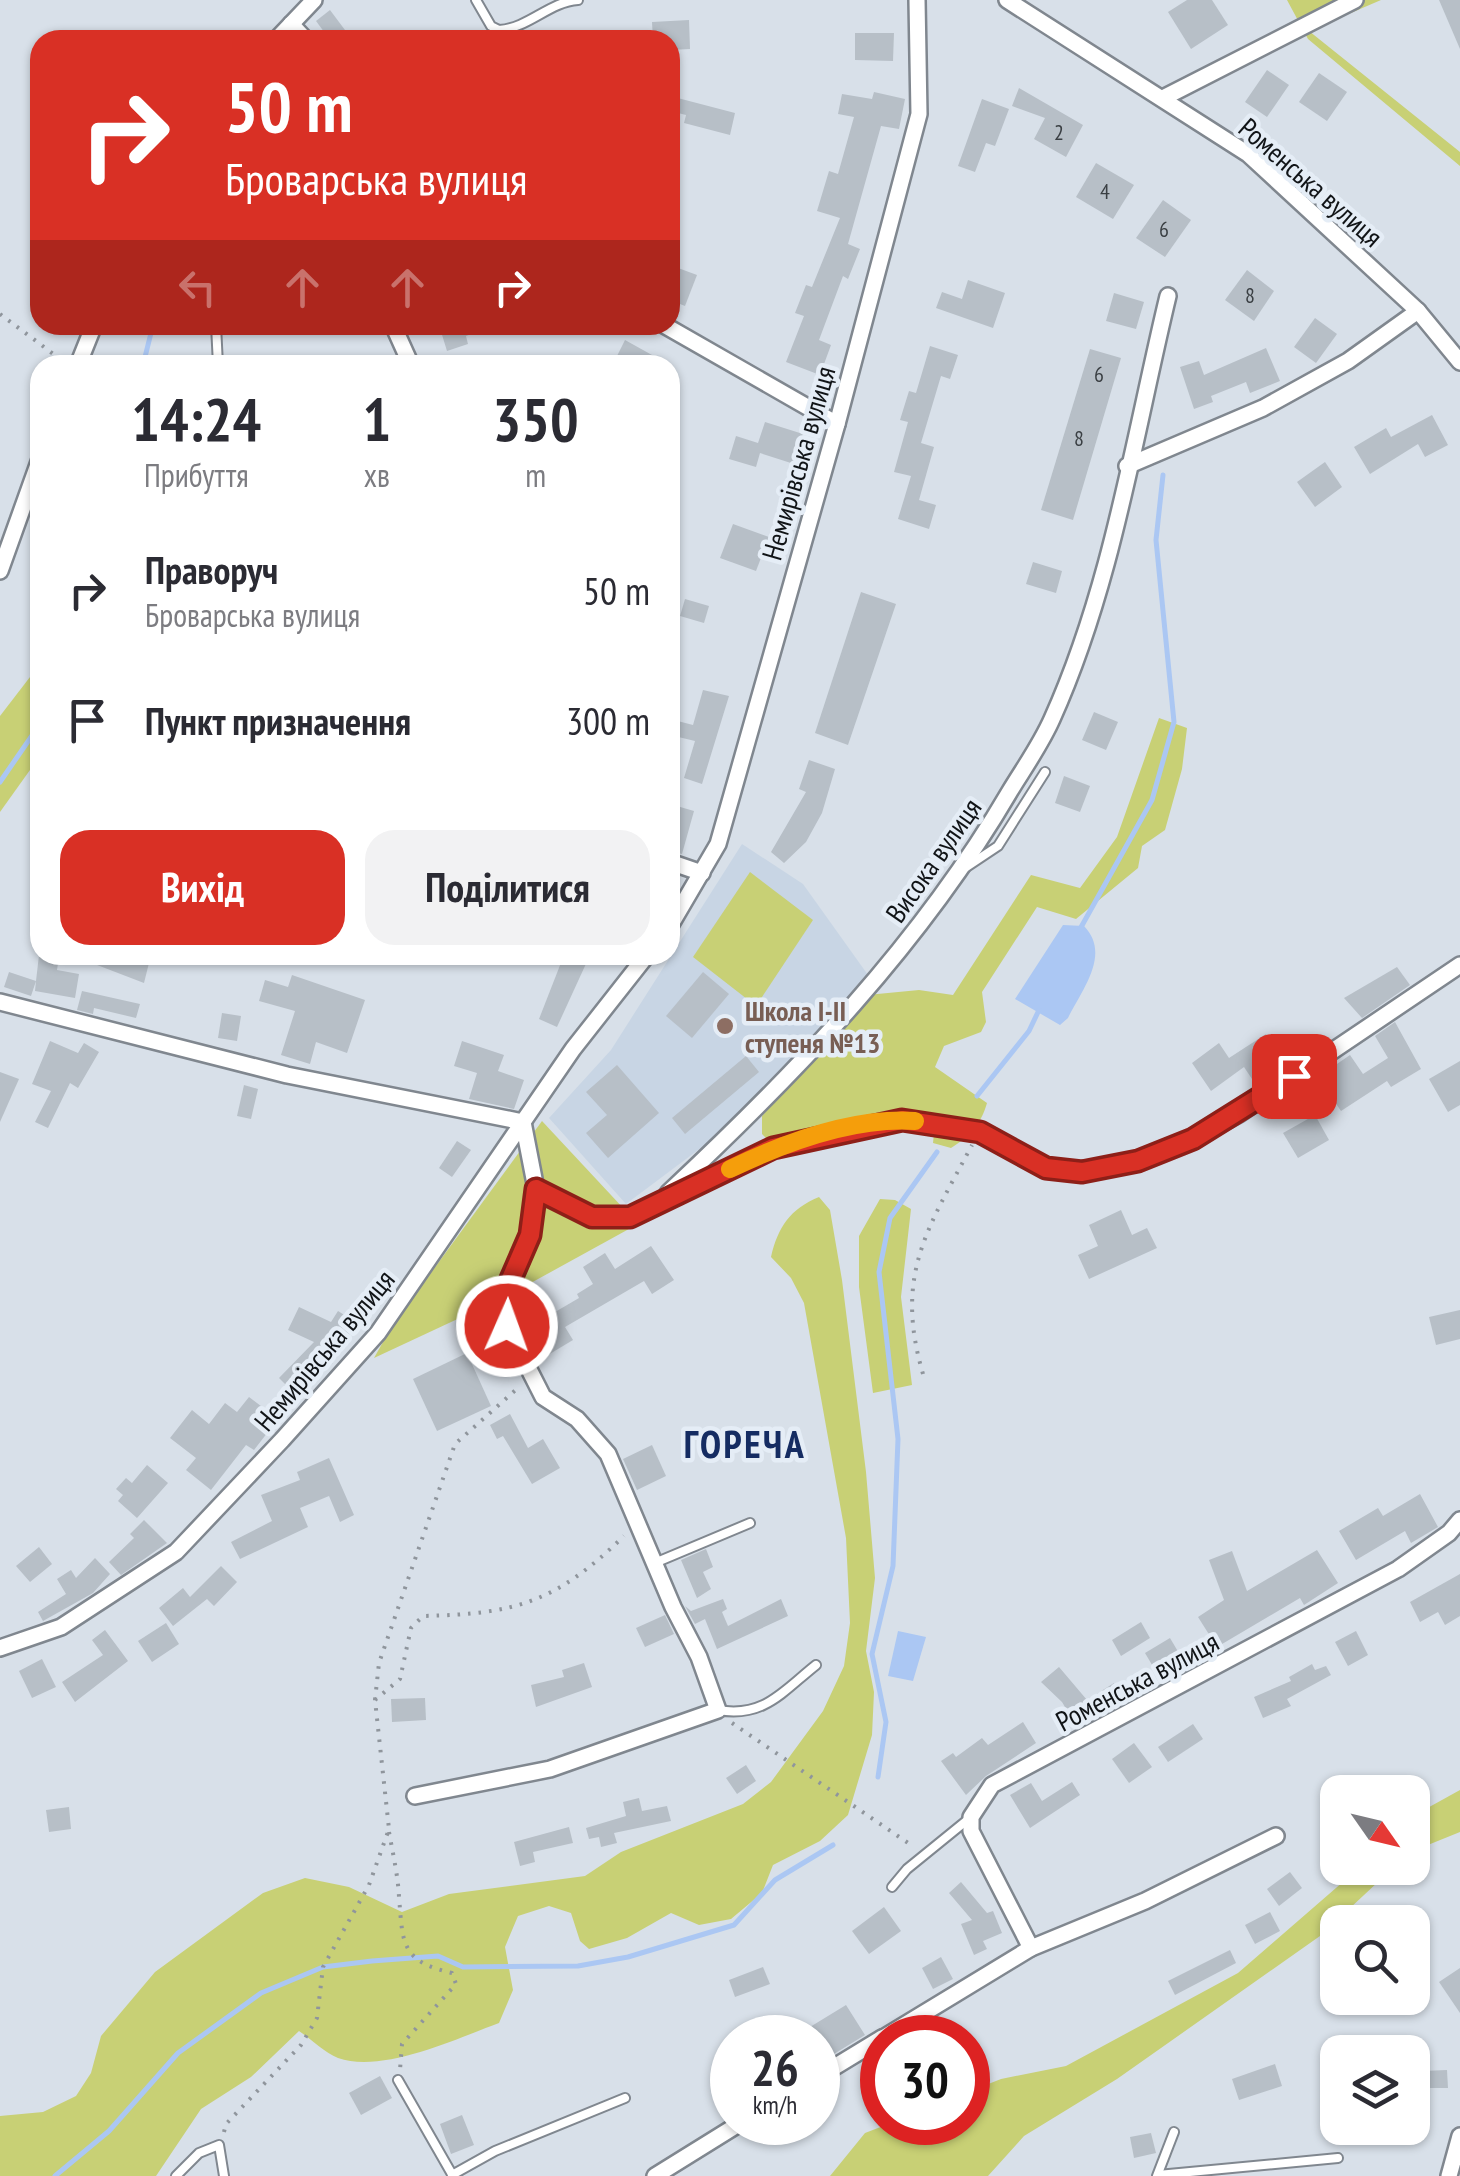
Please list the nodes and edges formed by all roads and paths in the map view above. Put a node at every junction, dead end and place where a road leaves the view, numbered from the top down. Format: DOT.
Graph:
graph roads {
  1 [pos="314,0"];
  2 [pos="476,0"];
  3 [pos="578,0"];
  4 [pos="917,0"];
  5 [pos="1007,0"];
  6 [pos="1355,0"];
  7 [pos="291,24"];
  8 [pos="285,30"];
  9 [pos="297,30"];
  10 [pos="1163,98"];
  11 [pos="1168,296"];
  12 [pos="1418,311"];
  13 [pos="0,314"];
  14 [pos="680,334"];
  15 [pos="54,355"];
  16 [pos="1460,362"];
  17 [pos="836,424"];
  18 [pos="1127,466"];
  19 [pos="30,487"];
  20 [pos="0,570"];
  21 [pos="1045,772"];
  22 [pos="680,865"];
  23 [pos="965,868"];
  24 [pos="702,873"];
  25 [pos="680,909"];
  26 [pos="639,965"];
  27 [pos="1460,965"];
  28 [pos="0,1002"];
  29 [pos="523,1122"];
  30 [pos="980,1132"];
  31 [pos="536,1189"];
  32 [pos="654,1206"];
  33 [pos="923,1374"];
  34 [pos="530,1376"];
  35 [pos="1460,1520"];
  36 [pos="638,1522"];
  37 [pos="750,1523"];
  38 [pos="657,1562"];
  39 [pos="0,1648"];
  40 [pos="816,1665"];
  41 [pos="375,1700"];
  42 [pos="718,1710"];
  43 [pos="415,1796"];
  44 [pos="971,1817"];
  45 [pos="388,1829"];
  46 [pos="1276,1836"];
  47 [pos="926,1855"];
  48 [pos="892,1887"];
  49 [pos="1030,1948"];
  50 [pos="921,2015"];
  51 [pos="398,2080"];
  52 [pos="625,2098"];
  53 [pos="1174,2132"];
  54 [pos="1460,2136"];
  55 [pos="710,2142"];
  56 [pos="220,2145"];
  57 [pos="1338,2158"];
  58 [pos="176,2176"];
  59 [pos="224,2176"];
  60 [pos="452,2176"];
  61 [pos="654,2176"];
  62 [pos="1157,2176"];
  63 [pos="1449,2176"];
  1 -- 7 [label="street"];
  2 -- 3 [label="lane"];
  4 -- 17 [label="street, Немирівська вулиця"];
  5 -- 10 [label="street, Роменська вулиця"];
  6 -- 10 [label="street"];
  7 -- 8 [label="street"];
  7 -- 9 [label="street"];
  10 -- 12 [label="street, Роменська вулиця"];
  11 -- 18 [label="street, Висока вулиця"];
  12 -- 16 [label="street, Роменська вулиця"];
  12 -- 18 [label="street"];
  13 -- 15 [label="path"];
  14 -- 17 [label="street"];
  17 -- 24 [label="street, Немирівська вулиця"];
  18 -- 23 [label="street, Висока вулиця"];
  19 -- 20 [label="street"];
  21 -- 23 [label="lane"];
  22 -- 24 [label="street"];
  23 -- 32 [label="street, Висока вулиця"];
  24 -- 25 [label="street, Немирівська вулиця"];
  26 -- 29 [label="street, Немирівська вулиця"];
  27 -- 30 [label="street"];
  28 -- 29 [label="street"];
  29 -- 31 [label="street"];
  29 -- 39 [label="street, Немирівська вулиця"];
  30 -- 32 [label="street"];
  30 -- 33 [label="path"];
  31 -- 32 [label="street"];
  31 -- 34 [label="street"];
  34 -- 36 [label="street"];
  34 -- 41 [label="path"];
  35 -- 44 [label="street, Роменська вулиця"];
  36 -- 38 [label="street"];
  36 -- 41 [label="path"];
  37 -- 38 [label="lane"];
  38 -- 42 [label="street"];
  40 -- 42 [label="lane"];
  41 -- 45 [label="path"];
  42 -- 43 [label="street"];
  42 -- 47 [label="path"];
  44 -- 47 [label="lane"];
  44 -- 49 [label="street"];
  45 -- 51 [label="path"];
  45 -- 56 [label="path"];
  46 -- 49 [label="street"];
  47 -- 48 [label="lane"];
  49 -- 50 [label="street"];
  51 -- 60 [label="lane"];
  52 -- 60 [label="lane"];
  53 -- 62 [label="lane"];
  54 -- 63 [label="street"];
  55 -- 61 [label="street"];
  56 -- 58 [label="lane"];
  56 -- 59 [label="lane"];
  57 -- 62 [label="lane"];
}
